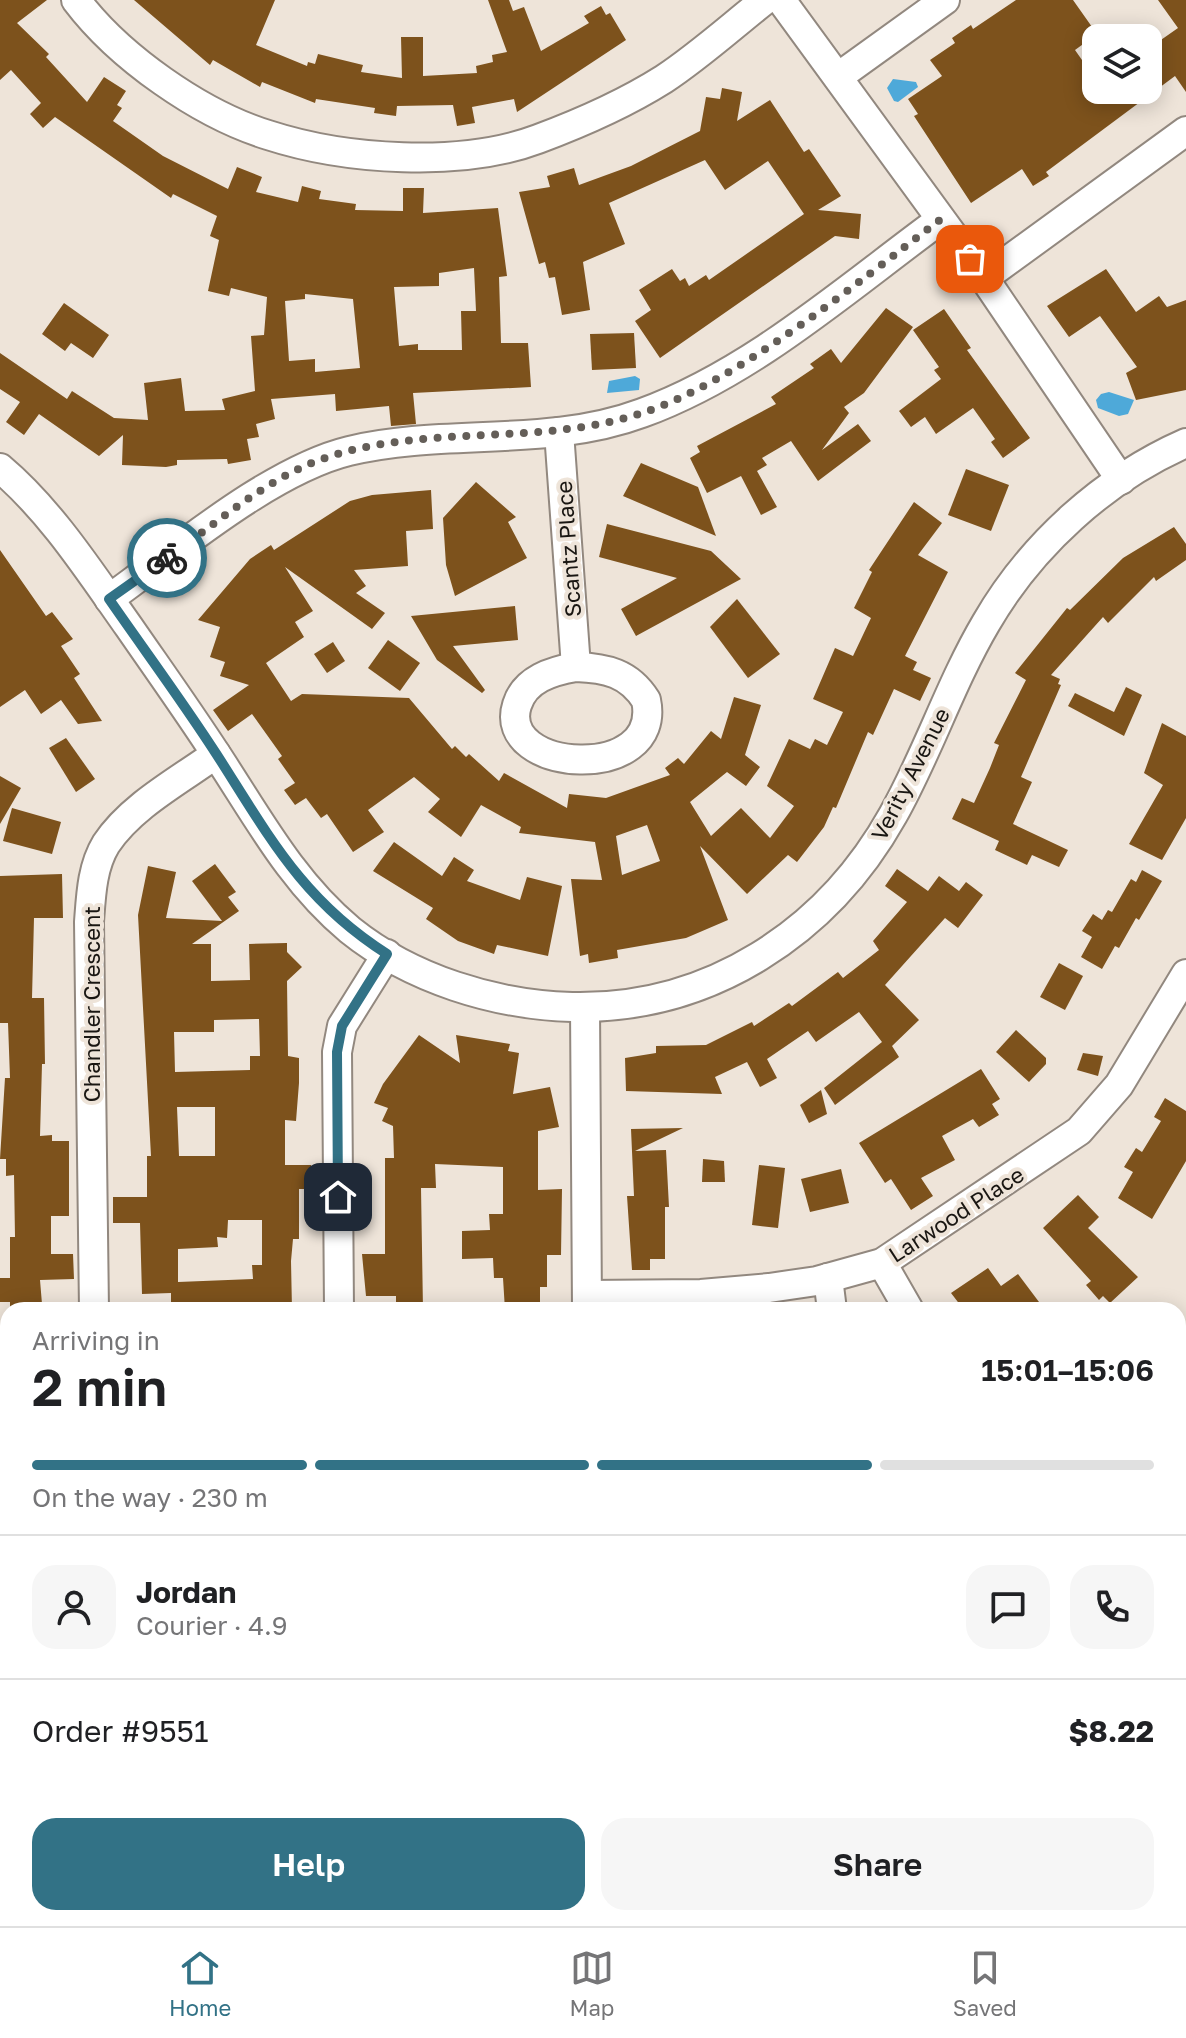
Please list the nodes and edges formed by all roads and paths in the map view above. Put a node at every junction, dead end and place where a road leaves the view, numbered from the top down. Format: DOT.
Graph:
graph roads {
  1 [pos="76,0"];
  2 [pos="765,0"];
  3 [pos="781,0"];
  4 [pos="945,0"];
  5 [pos="838,77"];
  6 [pos="1186,131"];
  7 [pos="940,220"];
  8 [pos="984,278"];
  9 [pos="559,432"];
  10 [pos="1186,443"];
  11 [pos="0,468"];
  12 [pos="1121,480"];
  13 [pos="109,599"];
  14 [pos="576,667"];
  15 [pos="216,754"];
  16 [pos="387,954"];
  17 [pos="1186,974"];
  18 [pos="585,1007"];
  19 [pos="882,1263"];
  20 [pos="828,1278"];
  21 [pos="94,1302"];
  22 [pos="339,1302"];
  23 [pos="587,1302"];
  24 [pos="831,1302"];
  25 [pos="904,1302"];
  1 -- 2 [label="street"];
  3 -- 5 [label="street"];
  4 -- 5 [label="street"];
  5 -- 7 [label="street"];
  6 -- 8 [label="street"];
  7 -- 8 [label="street"];
  7 -- 9 [label="street"];
  8 -- 12 [label="street"];
  9 -- 13 [label="street"];
  9 -- 14 [label="street, Scantz Place"];
  10 -- 12 [label="street, Verity Avenue"];
  11 -- 13 [label="street, Verity Avenue"];
  12 -- 18 [label="street, Verity Avenue"];
  13 -- 15 [label="street, Verity Avenue"];
  14 -- 14 [label="street"];
  15 -- 16 [label="street, Verity Avenue"];
  15 -- 21 [label="street, Chandler Crescent"];
  16 -- 18 [label="street, Verity Avenue"];
  16 -- 22 [label="street"];
  17 -- 19 [label="street, Larwood Place"];
  18 -- 23 [label="street"];
  19 -- 20 [label="street, Larwood Place"];
  19 -- 25 [label="street"];
  20 -- 23 [label="street, Larwood Place"];
  20 -- 24 [label="street"];
}
